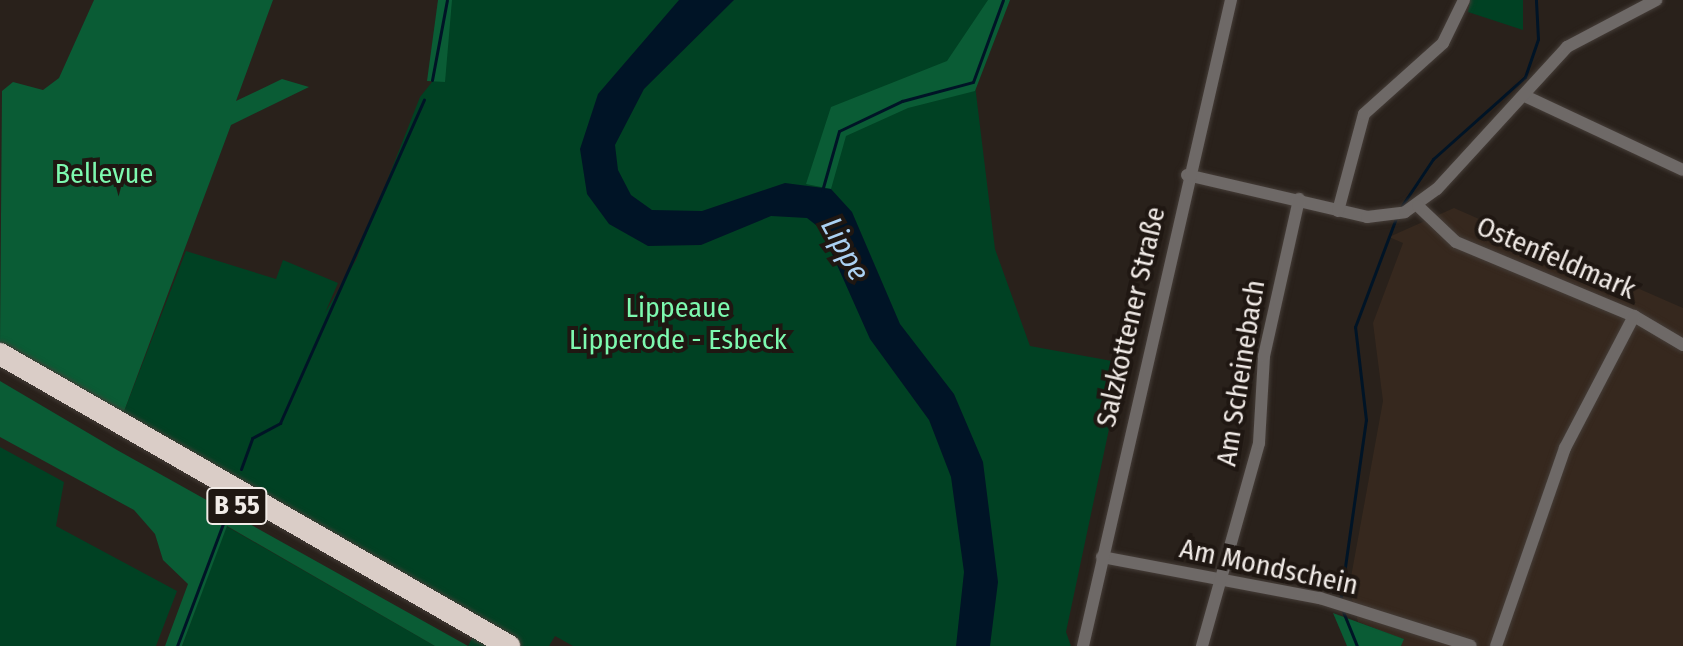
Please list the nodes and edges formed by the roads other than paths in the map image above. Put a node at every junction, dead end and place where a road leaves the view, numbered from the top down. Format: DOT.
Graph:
graph roads {
  1 [pos="1231,0"];
  2 [pos="1464,0"];
  3 [pos="1656,0"];
  4 [pos="1525,96"];
  5 [pos="1683,170"];
  6 [pos="1187,175"];
  7 [pos="1299,199"];
  8 [pos="1418,206"];
  9 [pos="1338,211"];
  10 [pos="1634,316"];
  11 [pos="1683,345"];
  12 [pos="0,354"];
  13 [pos="0,370"];
  14 [pos="82,412"];
  15 [pos="1102,557"];
  16 [pos="1217,581"];
  17 [pos="475,636"];
  18 [pos="509,646"];
  19 [pos="1083,646"];
  20 [pos="1202,646"];
  21 [pos="1471,646"];
  22 [pos="1496,646"];
  1 -- 6 [label="street, Salzkottener Straße"];
  2 -- 9 [label="street"];
  3 -- 4 [label="street"];
  4 -- 5 [label="street"];
  4 -- 8 [label="street"];
  6 -- 7 [label="street"];
  6 -- 15 [label="street, Salzkottener Straße"];
  7 -- 9 [label="street"];
  7 -- 16 [label="street, Am Scheinebach"];
  8 -- 9 [label="street"];
  8 -- 10 [label="street, Ostenfeldmark"];
  10 -- 11 [label="street, Ostenfeldmark"];
  10 -- 22 [label="street"];
  12 -- 14 [label="highway, B 55"];
  13 -- 14 [label="highway, B 55"];
  14 -- 17 [label="highway, B 55"];
  15 -- 16 [label="street, Am Mondschein"];
  15 -- 19 [label="street, Salzkottener Straße"];
  16 -- 20 [label="street, Am Scheinebach"];
  16 -- 21 [label="street, Am Mondschein"];
  17 -- 18 [label="highway, B 55"];
}
